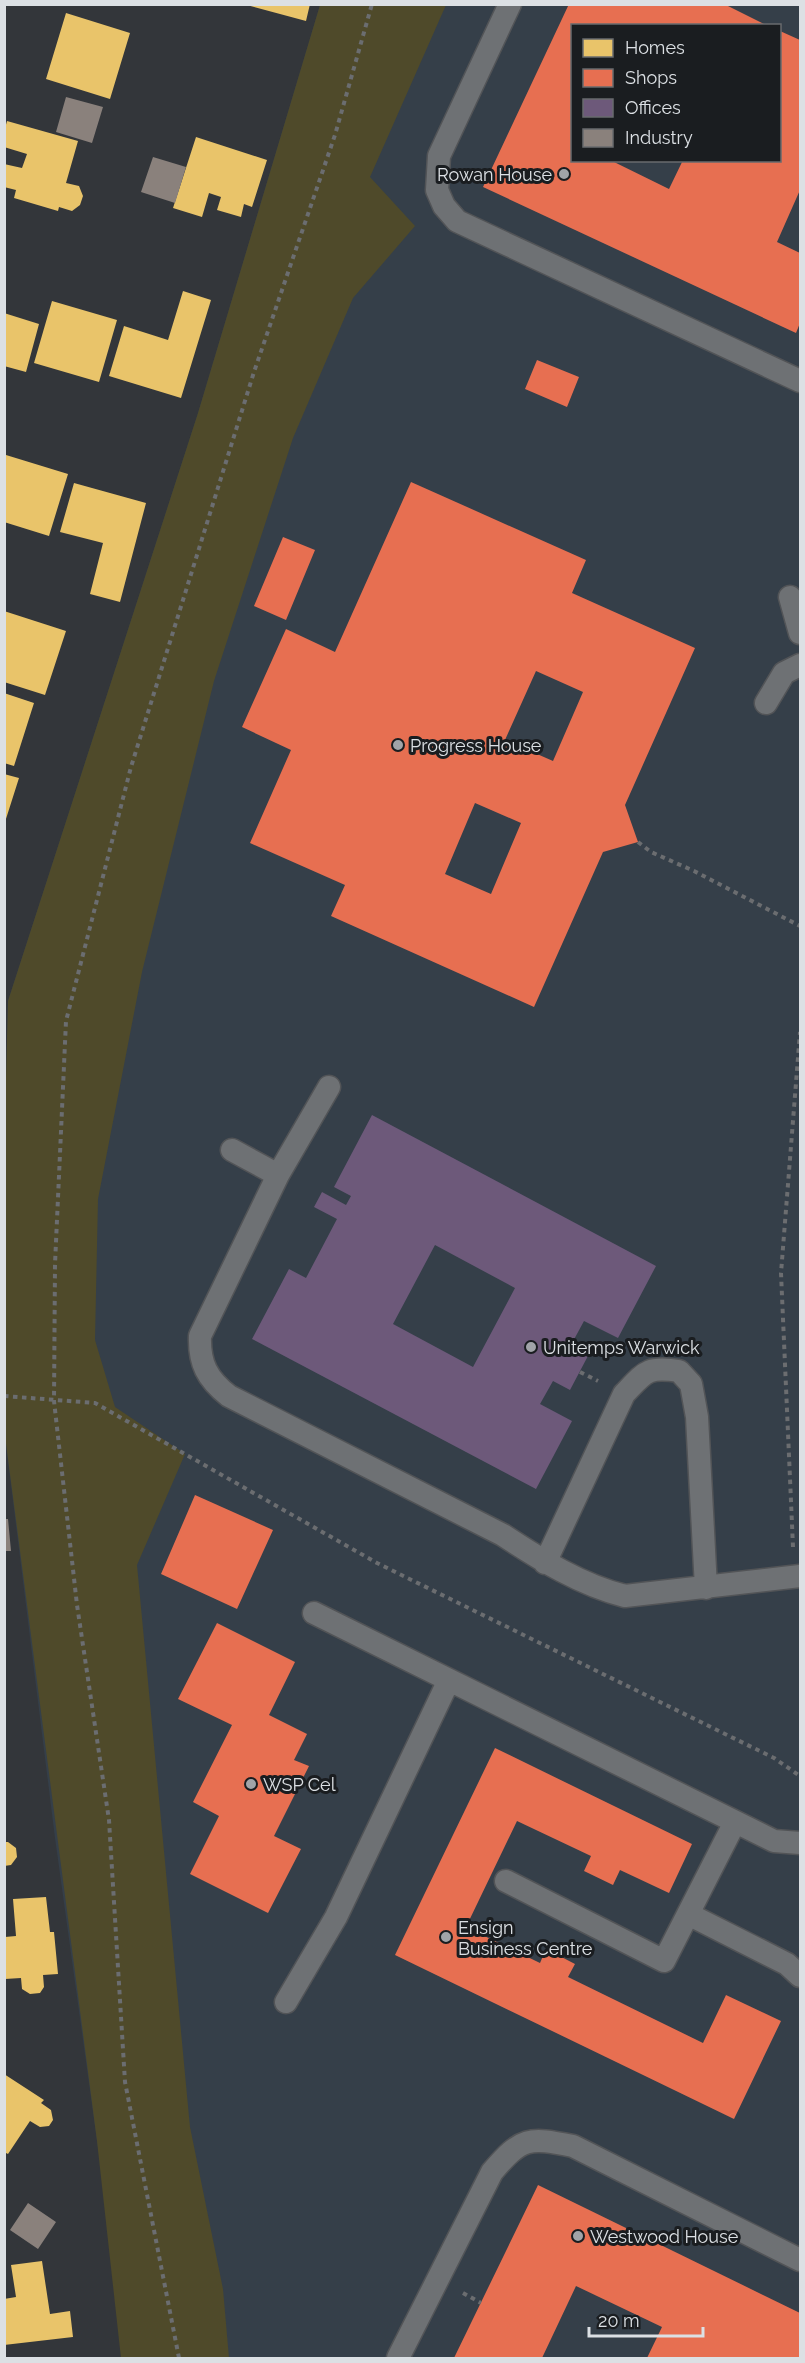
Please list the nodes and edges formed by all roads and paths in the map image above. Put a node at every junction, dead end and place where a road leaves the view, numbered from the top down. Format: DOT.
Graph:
graph roads {
  1 [pos="372,4"];
  2 [pos="510,4"];
  3 [pos="801,381"];
  4 [pos="790,597"];
  5 [pos="801,633"];
  6 [pos="801,665"];
  7 [pos="766,703"];
  8 [pos="638,843"];
  9 [pos="801,926"];
  10 [pos="801,1032"];
  11 [pos="329,1087"];
  12 [pos="232,1150"];
  13 [pos="278,1175"];
  14 [pos="4,1396"];
  15 [pos="54,1401"];
  16 [pos="545,1563"];
  17 [pos="798,1576"];
  18 [pos="706,1588"];
  19 [pos="314,1613"];
  20 [pos="449,1680"];
  21 [pos="801,1776"];
  22 [pos="735,1822"];
  23 [pos="801,1843"];
  24 [pos="506,1881"];
  25 [pos="688,1914"];
  26 [pos="801,1976"];
  27 [pos="286,2002"];
  28 [pos="801,2260"];
  29 [pos="179,2358"];
  30 [pos="398,2358"];
  1 -- 15 [label="path"];
  2 -- 3 [label="lane"];
  4 -- 5 [label="lane"];
  6 -- 7 [label="lane"];
  8 -- 9 [label="path"];
  10 -- 17 [label="path"];
  11 -- 13 [label="lane"];
  12 -- 13 [label="lane"];
  13 -- 16 [label="lane"];
  14 -- 15 [label="path"];
  15 -- 21 [label="path"];
  15 -- 29 [label="path"];
  16 -- 18 [label="lane"];
  16 -- 18 [label="lane"];
  17 -- 18 [label="lane"];
  19 -- 20 [label="lane"];
  20 -- 22 [label="lane"];
  20 -- 27 [label="lane"];
  22 -- 23 [label="lane"];
  22 -- 25 [label="lane"];
  24 -- 25 [label="lane"];
  25 -- 26 [label="lane"];
  28 -- 30 [label="lane"];
}
